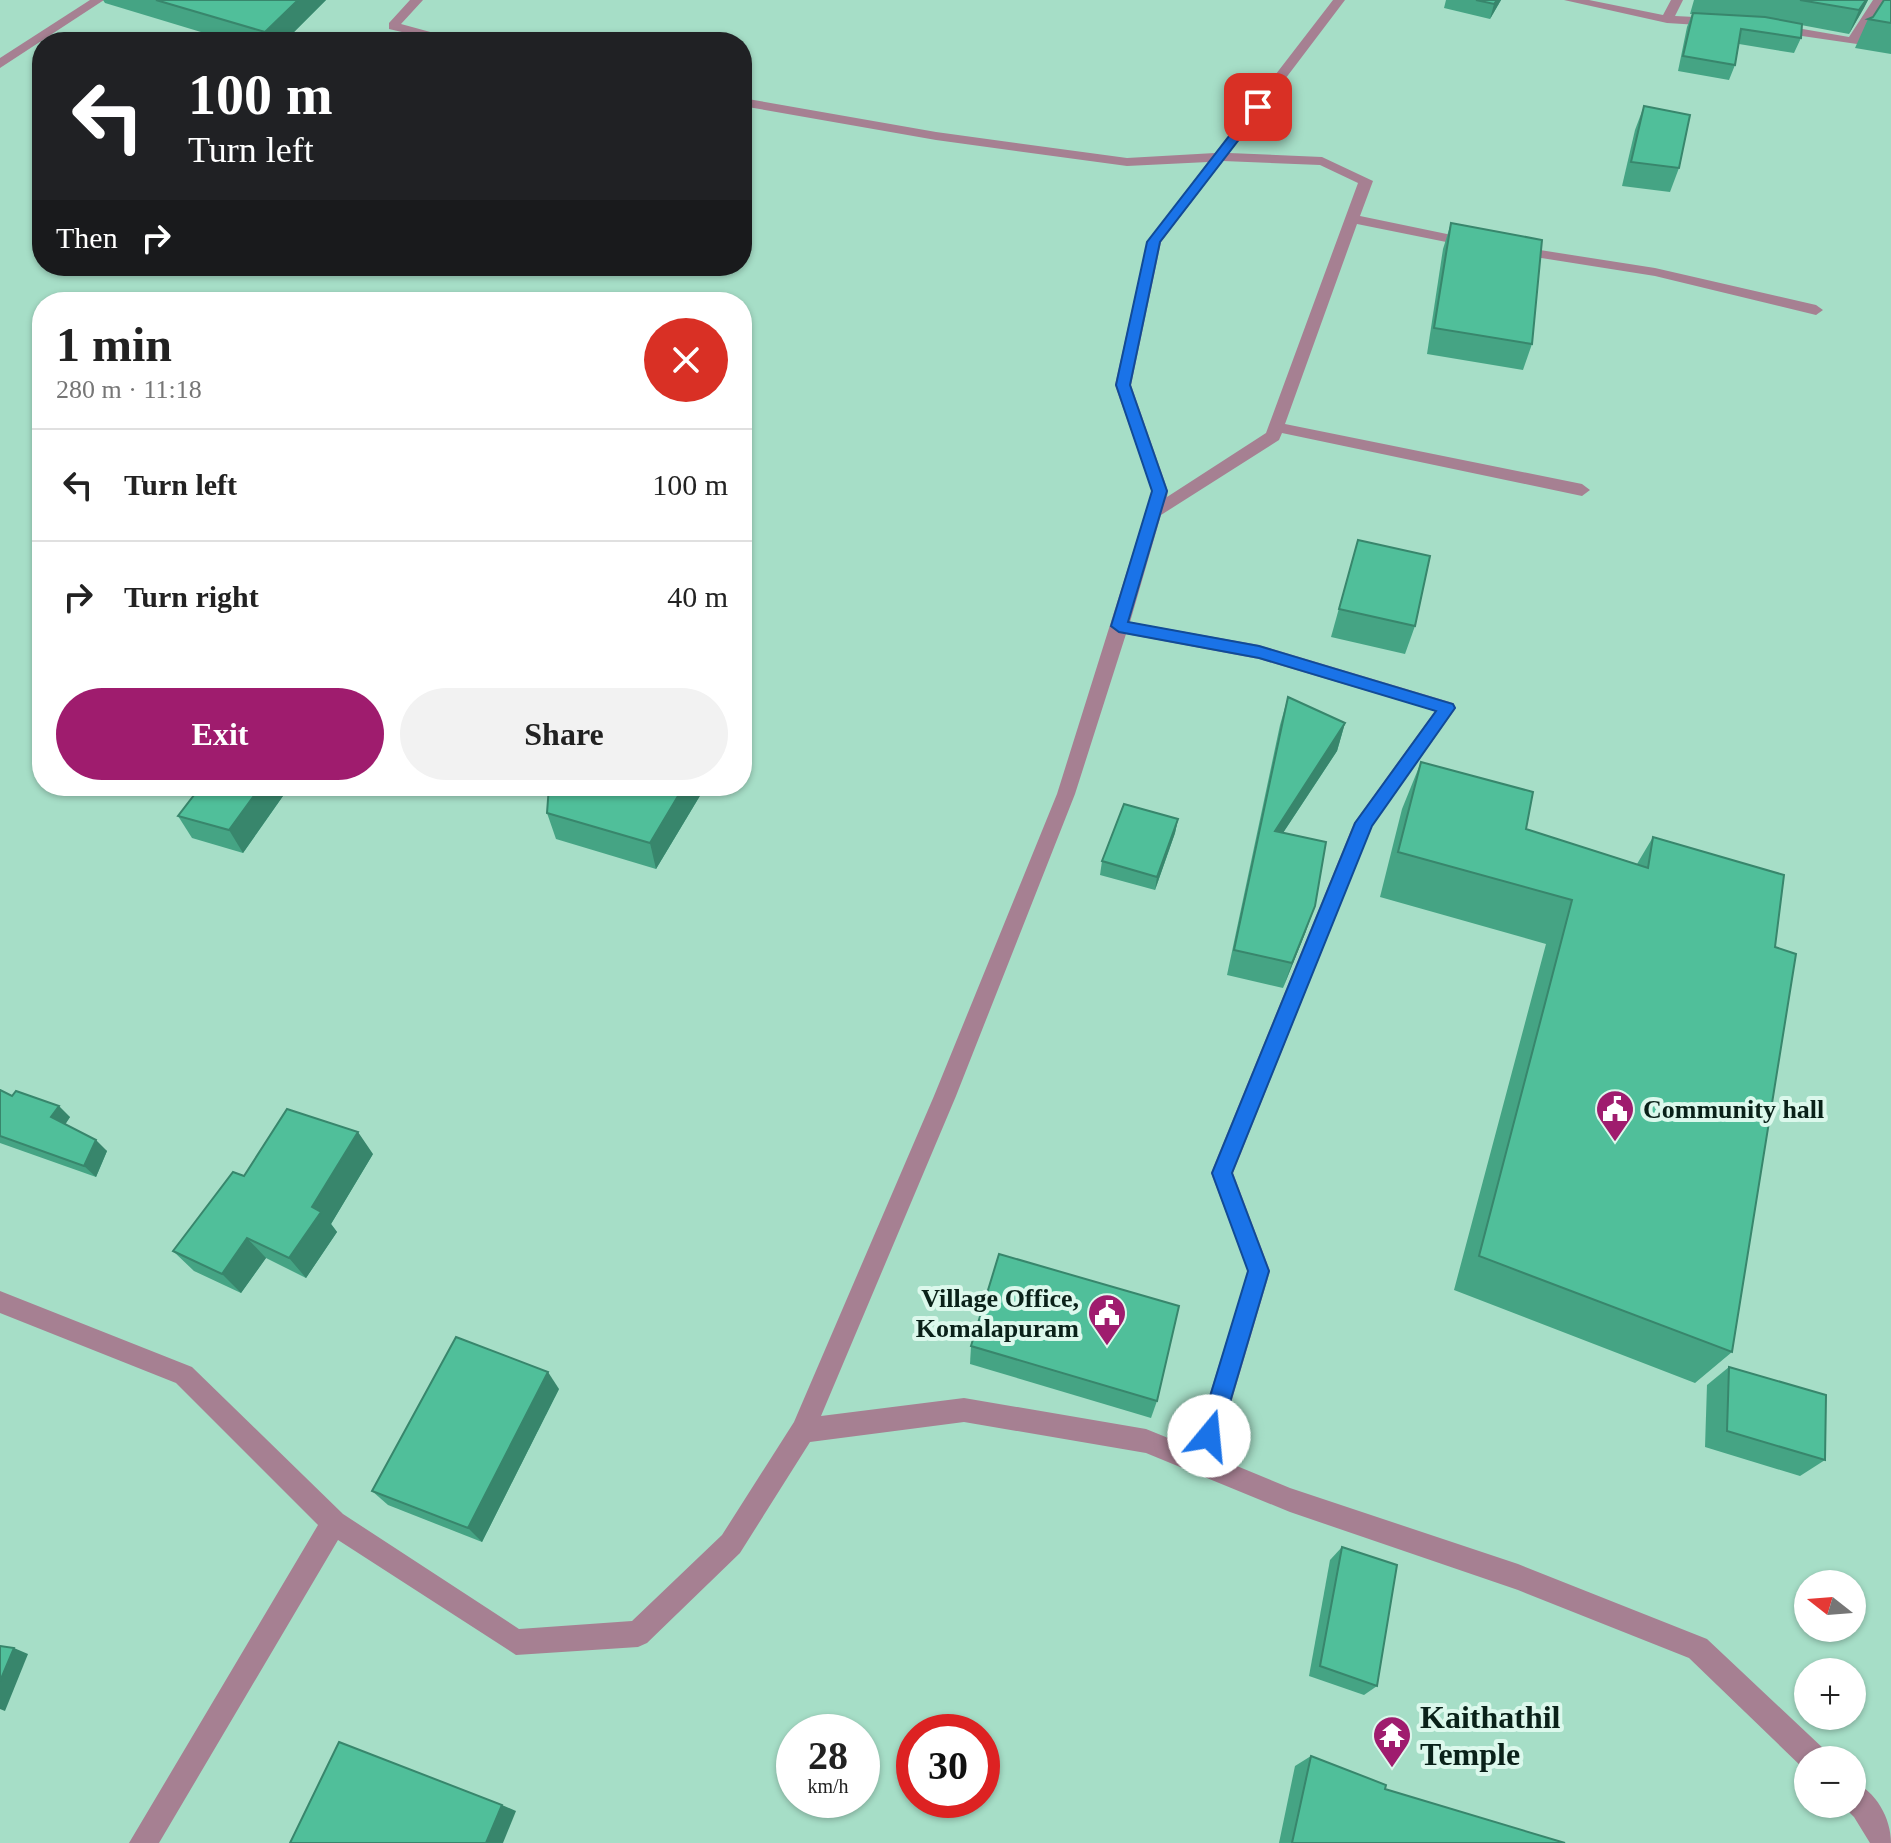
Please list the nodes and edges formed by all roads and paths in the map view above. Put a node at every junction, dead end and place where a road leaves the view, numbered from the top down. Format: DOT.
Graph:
graph roads {
  1 [pos="98,0"];
  2 [pos="417,0"];
  3 [pos="1339,0"];
  4 [pos="1570,0"];
  5 [pos="1677,0"];
  6 [pos="1878,0"];
  7 [pos="1891,3"];
  8 [pos="1667,19"];
  9 [pos="1728,23"];
  10 [pos="1759,25"];
  11 [pos="49,32"];
  12 [pos="418,32"];
  13 [pos="32,43"];
  14 [pos="0,64"];
  15 [pos="752,104"];
  16 [pos="1220,157"];
  17 [pos="1353,219"];
  18 [pos="1816,310"];
  19 [pos="1276,427"];
  20 [pos="1582,490"];
  21 [pos="1153,513"];
  22 [pos="1119,626"];
  23 [pos="0,1302"];
  24 [pos="803,1431"];
  25 [pos="1201,1463"];
  26 [pos="334,1523"];
  27 [pos="1800,1746"];
  28 [pos="1866,1810"];
  29 [pos="143,1843"];
  30 [pos="1886,1843"];
  1 -- 11 [label="street"];
  2 -- 12 [label="street"];
  3 -- 16 [label="street"];
  4 -- 8 [label="street"];
  5 -- 8 [label="street"];
  6 -- 7 [label="street"];
  6 -- 10 [label="street"];
  8 -- 9 [label="street"];
  13 -- 14 [label="street"];
  15 -- 16 [label="street"];
  16 -- 17 [label="street"];
  16 -- 21 [label="street"];
  17 -- 18 [label="street"];
  17 -- 19 [label="street"];
  19 -- 20 [label="street"];
  19 -- 21 [label="street"];
  21 -- 22 [label="street"];
  22 -- 24 [label="street"];
  22 -- 25 [label="street"];
  23 -- 26 [label="street"];
  24 -- 25 [label="street"];
  24 -- 26 [label="street"];
  25 -- 27 [label="street"];
  26 -- 29 [label="street"];
  28 -- 30 [label="street"];
}
